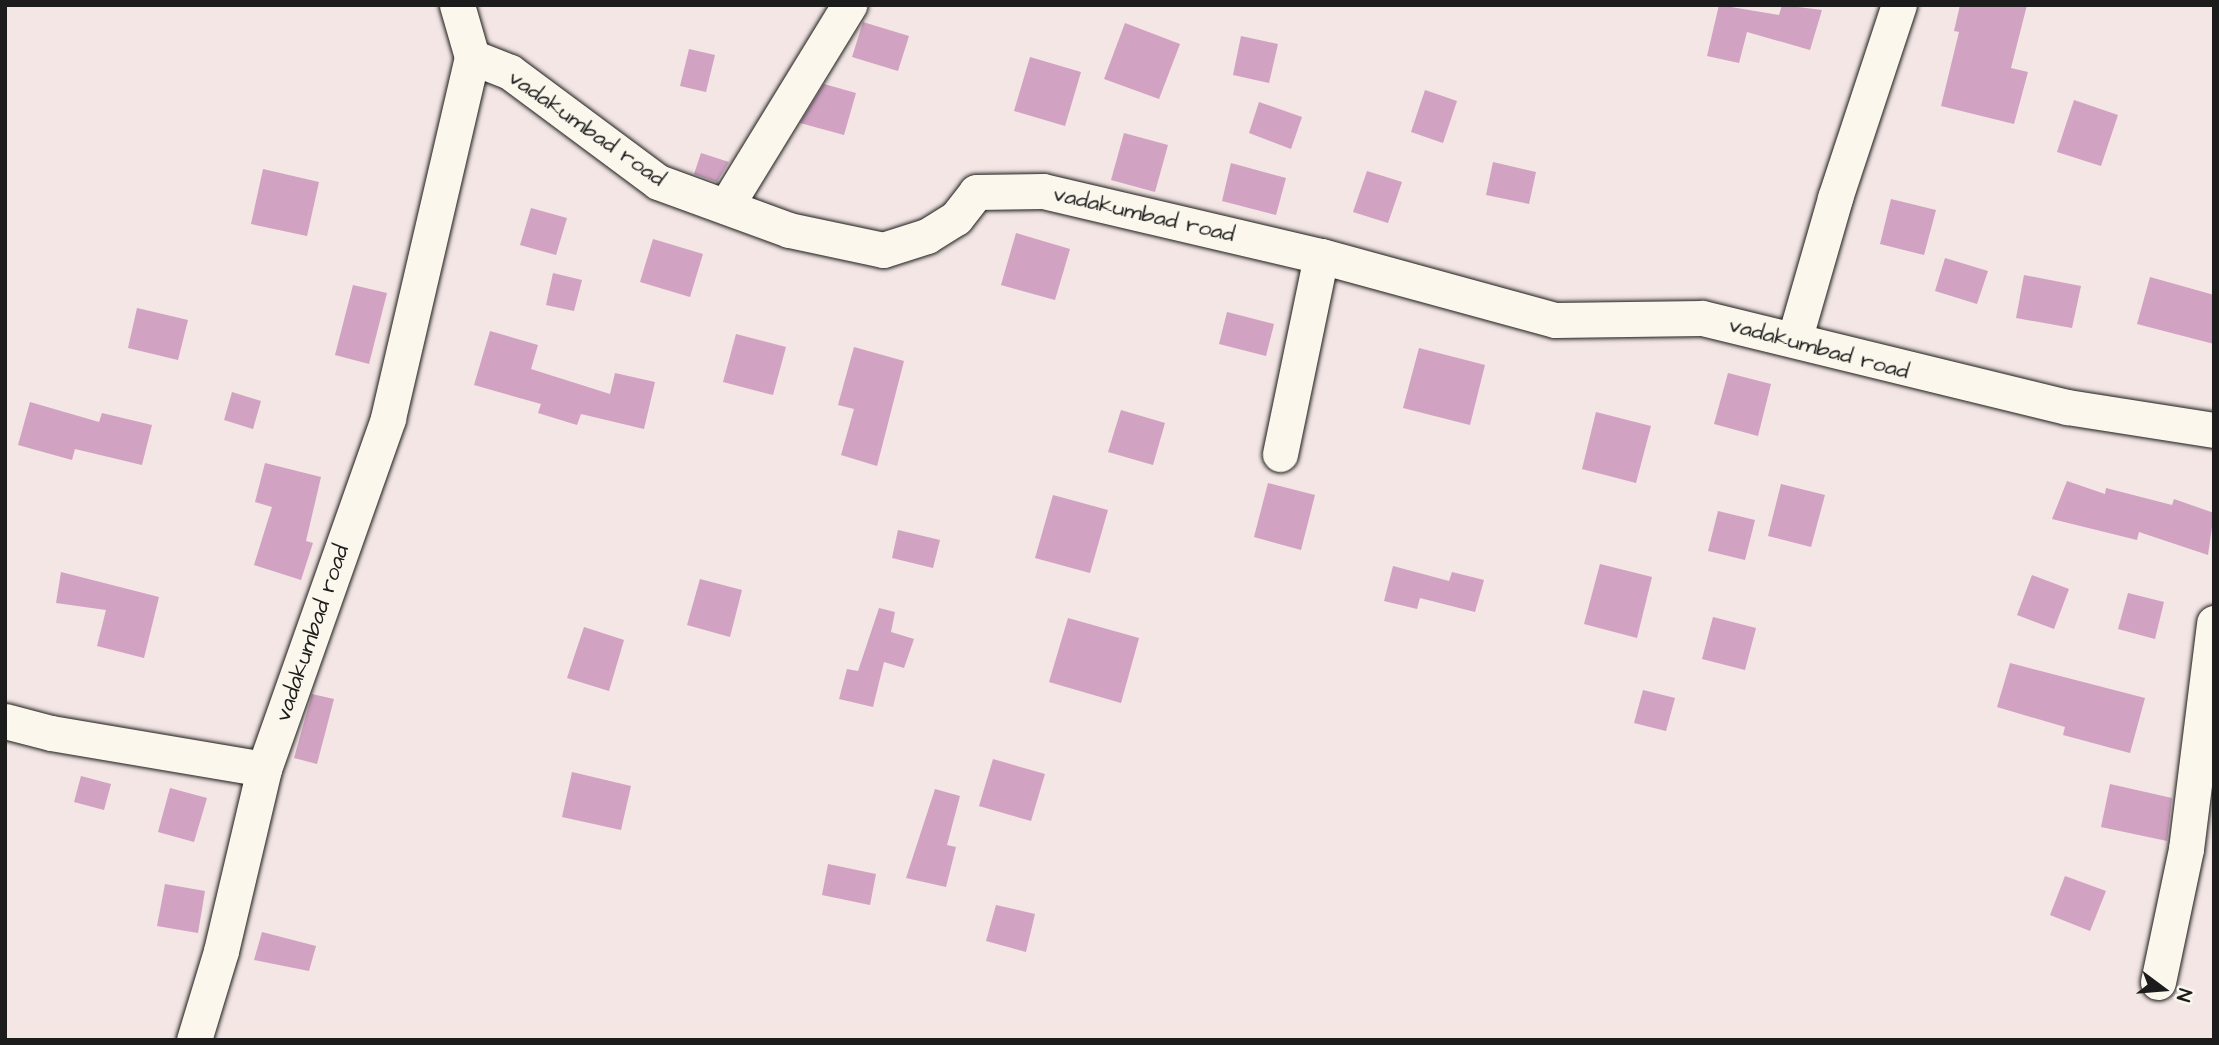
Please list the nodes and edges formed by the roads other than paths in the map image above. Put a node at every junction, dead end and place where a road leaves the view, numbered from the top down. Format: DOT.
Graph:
graph roads {
  1 [pos="457,5"];
  2 [pos="849,5"];
  3 [pos="1899,5"];
  4 [pos="472,57"];
  5 [pos="726,206"];
  6 [pos="1321,256"];
  7 [pos="1795,337"];
  8 [pos="2214,430"];
  9 [pos="1280,454"];
  10 [pos="2214,623"];
  11 [pos="5,721"];
  12 [pos="264,769"];
  13 [pos="2158,982"];
  14 [pos="194,1040"];
  1 -- 4 [label="street"];
  2 -- 5 [label="street"];
  3 -- 7 [label="street"];
  4 -- 5 [label="street, vadakumbad road"];
  4 -- 12 [label="street, vadakumbad road"];
  5 -- 6 [label="street, vadakumbad road"];
  6 -- 7 [label="street, vadakumbad road"];
  6 -- 9 [label="street"];
  7 -- 8 [label="street, vadakumbad road"];
  10 -- 13 [label="street"];
  11 -- 12 [label="street"];
  12 -- 14 [label="street, vadakumbad road"];
}
